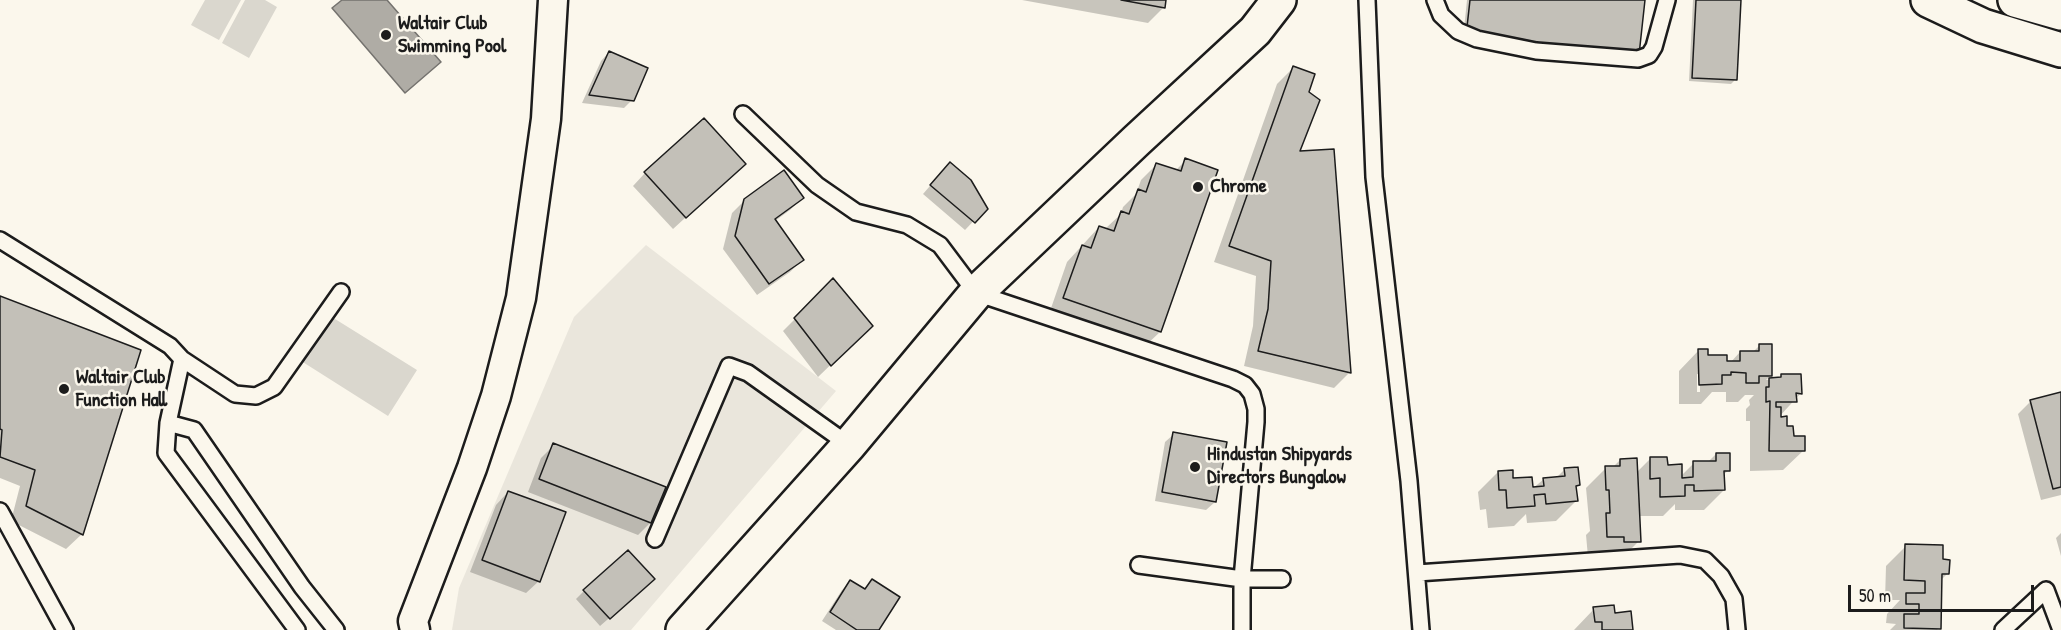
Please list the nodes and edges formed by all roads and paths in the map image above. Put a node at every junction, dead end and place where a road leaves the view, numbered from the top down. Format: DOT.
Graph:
graph roads {
  1 [pos="554,0"];
  2 [pos="1279,0"];
  3 [pos="1367,0"];
  4 [pos="1435,0"];
  5 [pos="1667,0"];
  6 [pos="1928,0"];
  7 [pos="2015,0"];
  8 [pos="2061,13"];
  9 [pos="2061,50"];
  10 [pos="743,114"];
  11 [pos="0,240"];
  12 [pos="341,292"];
  13 [pos="976,293"];
  14 [pos="182,359"];
  15 [pos="168,423"];
  16 [pos="849,445"];
  17 [pos="0,511"];
  18 [pos="655,539"];
  19 [pos="1139,565"];
  20 [pos="1417,573"];
  21 [pos="1242,579"];
  22 [pos="1282,579"];
  23 [pos="409,627"];
  24 [pos="65,630"];
  25 [pos="297,630"];
  26 [pos="336,630"];
  27 [pos="683,630"];
  28 [pos="1242,630"];
  29 [pos="1421,630"];
  30 [pos="1737,630"];
  31 [pos="2003,630"];
  32 [pos="2061,630"];
  1 -- 23 [label="street"];
  2 -- 13 [label="street"];
  3 -- 20 [label="lane"];
  4 -- 5 [label="lane"];
  6 -- 9 [label="street"];
  7 -- 8 [label="street"];
  10 -- 13 [label="lane"];
  11 -- 14 [label="lane"];
  12 -- 14 [label="lane"];
  13 -- 16 [label="street"];
  13 -- 21 [label="lane"];
  14 -- 15 [label="lane"];
  15 -- 25 [label="lane"];
  15 -- 26 [label="lane"];
  16 -- 18 [label="lane"];
  16 -- 27 [label="street"];
  17 -- 24 [label="lane"];
  19 -- 21 [label="lane"];
  20 -- 29 [label="lane"];
  20 -- 30 [label="lane"];
  21 -- 22 [label="lane"];
  21 -- 28 [label="lane"];
  31 -- 32 [label="lane"];
}
